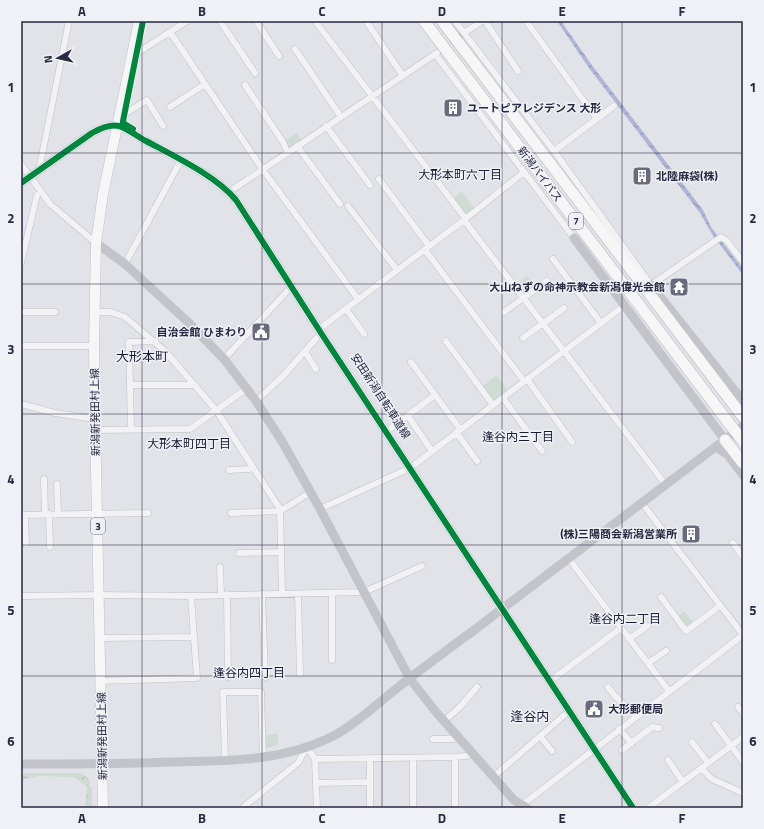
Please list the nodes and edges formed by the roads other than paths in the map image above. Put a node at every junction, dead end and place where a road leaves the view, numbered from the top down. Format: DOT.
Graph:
graph roads {
  1 [pos="69,21"];
  2 [pos="139,21"];
  3 [pos="187,21"];
  4 [pos="220,21"];
  5 [pos="256,21"];
  6 [pos="315,21"];
  7 [pos="366,21"];
  8 [pos="424,21"];
  9 [pos="442,21"];
  10 [pos="455,21"];
  11 [pos="484,21"];
  12 [pos="526,21"];
  13 [pos="170,32"];
  14 [pos="464,34"];
  15 [pos="295,49"];
  16 [pos="279,56"];
  17 [pos="131,57"];
  18 [pos="518,71"];
  19 [pos="255,73"];
  20 [pos="403,76"];
  21 [pos="205,84"];
  22 [pos="245,85"];
  23 [pos="372,96"];
  24 [pos="614,106"];
  25 [pos="170,107"];
  26 [pos="341,117"];
  27 [pos="597,119"];
  28 [pos="119,122"];
  29 [pos="163,126"];
  30 [pos="326,126"];
  31 [pos="297,146"];
  32 [pos="554,151"];
  33 [pos="288,153"];
  34 [pos="181,160"];
  35 [pos="21,164"];
  36 [pos="39,170"];
  37 [pos="263,170"];
  38 [pos="524,172"];
  39 [pos="31,177"];
  40 [pos="379,179"];
  41 [pos="21,183"];
  42 [pos="370,185"];
  43 [pos="229,192"];
  44 [pos="37,195"];
  45 [pos="340,204"];
  46 [pos="348,206"];
  47 [pos="465,219"];
  48 [pos="574,238"];
  49 [pos="96,243"];
  50 [pos="427,248"];
  51 [pos="552,259"];
  52 [pos="743,262"];
  53 [pos="21,263"];
  54 [pos="125,264"];
  55 [pos="397,270"];
  56 [pos="547,281"];
  57 [pos="651,285"];
  58 [pos="292,286"];
  59 [pos="523,298"];
  60 [pos="358,299"];
  61 [pos="625,304"];
  62 [pos="564,308"];
  63 [pos="346,309"];
  64 [pos="21,312"];
  65 [pos="55,312"];
  66 [pos="95,312"];
  67 [pos="504,312"];
  68 [pos="601,323"];
  69 [pos="543,324"];
  70 [pos="320,331"];
  71 [pos="364,334"];
  72 [pos="523,338"];
  73 [pos="155,341"];
  74 [pos="446,341"];
  75 [pos="21,346"];
  76 [pos="94,346"];
  77 [pos="563,351"];
  78 [pos="305,352"];
  79 [pos="224,359"];
  80 [pos="411,362"];
  81 [pos="316,369"];
  82 [pos="525,380"];
  83 [pos="195,384"];
  84 [pos="130,385"];
  85 [pos="246,389"];
  86 [pos="435,395"];
  87 [pos="503,398"];
  88 [pos="256,401"];
  89 [pos="743,401"];
  90 [pos="21,404"];
  91 [pos="493,405"];
  92 [pos="216,410"];
  93 [pos="741,415"];
  94 [pos="408,416"];
  95 [pos="95,419"];
  96 [pos="743,426"];
  97 [pos="131,429"];
  98 [pos="96,430"];
  99 [pos="458,431"];
  100 [pos="386,432"];
  101 [pos="725,440"];
  102 [pos="743,441"];
  103 [pos="572,442"];
  104 [pos="716,447"];
  105 [pos="432,451"];
  106 [pos="542,452"];
  107 [pos="477,461"];
  108 [pos="743,463"];
  109 [pos="253,467"];
  110 [pos="410,468"];
  111 [pos="229,470"];
  112 [pos="743,475"];
  113 [pos="44,479"];
  114 [pos="57,484"];
  115 [pos="666,485"];
  116 [pos="311,492"];
  117 [pos="642,503"];
  118 [pos="320,509"];
  119 [pos="280,511"];
  120 [pos="58,513"];
  121 [pos="97,513"];
  122 [pos="148,513"];
  123 [pos="231,513"];
  124 [pos="47,514"];
  125 [pos="23,515"];
  126 [pos="732,543"];
  127 [pos="26,544"];
  128 [pos="50,547"];
  129 [pos="281,552"];
  130 [pos="239,553"];
  131 [pos="743,556"];
  132 [pos="569,559"];
  133 [pos="422,566"];
  134 [pos="220,567"];
  135 [pos="364,592"];
  136 [pos="282,593"];
  137 [pos="224,594"];
  138 [pos="262,594"];
  139 [pos="298,594"];
  140 [pos="332,594"];
  141 [pos="99,595"];
  142 [pos="21,596"];
  143 [pos="192,596"];
  144 [pos="660,597"];
  145 [pos="720,606"];
  146 [pos="503,609"];
  147 [pos="647,626"];
  148 [pos="621,628"];
  149 [pos="743,635"];
  150 [pos="194,637"];
  151 [pos="100,638"];
  152 [pos="629,639"];
  153 [pos="666,651"];
  154 [pos="332,660"];
  155 [pos="648,663"];
  156 [pos="300,674"];
  157 [pos="228,677"];
  158 [pos="265,677"];
  159 [pos="410,678"];
  160 [pos="101,681"];
  161 [pos="550,681"];
  162 [pos="608,686"];
  163 [pos="477,687"];
  164 [pos="669,691"];
  165 [pos="738,708"];
  166 [pos="569,711"];
  167 [pos="743,713"];
  168 [pos="636,716"];
  169 [pos="444,721"];
  170 [pos="715,724"];
  171 [pos="659,728"];
  172 [pos="619,729"];
  173 [pos="457,736"];
  174 [pos="540,736"];
  175 [pos="743,737"];
  176 [pos="432,740"];
  177 [pos="692,742"];
  178 [pos="632,743"];
  179 [pos="731,746"];
  180 [pos="307,747"];
  181 [pos="594,749"];
  182 [pos="622,750"];
  183 [pos="552,751"];
  184 [pos="474,755"];
  185 [pos="454,757"];
  186 [pos="263,758"];
  187 [pos="370,758"];
  188 [pos="413,758"];
  189 [pos="316,759"];
  190 [pos="668,760"];
  191 [pos="225,761"];
  192 [pos="743,762"];
  193 [pos="708,763"];
  194 [pos="21,764"];
  195 [pos="102,764"];
  196 [pos="701,768"];
  197 [pos="493,777"];
  198 [pos="370,782"];
  199 [pos="683,782"];
  200 [pos="316,783"];
  201 [pos="742,789"];
  202 [pos="522,806"];
  203 [pos="103,808"];
  204 [pos="242,808"];
  205 [pos="317,808"];
  206 [pos="370,808"];
  207 [pos="413,808"];
  208 [pos="455,808"];
  209 [pos="633,808"];
  210 [pos="648,808"];
  1 -- 36 [label="street"];
  2 -- 17 [label="main road, 新潟新発田村上線 / 3"];
  3 -- 13 [label="street"];
  4 -- 19 [label="street"];
  5 -- 16 [label="street"];
  6 -- 23 [label="street"];
  7 -- 20 [label="street"];
  8 -- 102 [label="highway, 新潟バイパス / 7, bridge"];
  9 -- 93 [label="highway, 新潟バイパス / 7"];
  10 -- 14 [label="street"];
  11 -- 14 [label="street"];
  11 -- 18 [label="street"];
  12 -- 27 [label="street"];
  13 -- 17 [label="street"];
  13 -- 21 [label="street"];
  14 -- 32 [label="street"];
  15 -- 26 [label="street"];
  17 -- 28 [label="main road, 新潟新発田村上線 / 3"];
  20 -- 23 [label="street"];
  20 -- 38 [label="street"];
  21 -- 25 [label="street"];
  21 -- 37 [label="street"];
  22 -- 33 [label="street"];
  23 -- 26 [label="street"];
  23 -- 47 [label="street"];
  24 -- 27 [label="street"];
  26 -- 30 [label="street"];
  27 -- 32 [label="street"];
  28 -- 29 [label="street"];
  28 -- 34 [label="street"];
  28 -- 36 [label="street"];
  28 -- 49 [label="main road, 新潟新発田村上線 / 3"];
  30 -- 31 [label="street"];
  30 -- 42 [label="street"];
  31 -- 33 [label="street"];
  31 -- 45 [label="street"];
  32 -- 57 [label="street"];
  33 -- 37 [label="street"];
  34 -- 43 [label="street"];
  34 -- 54 [label="street"];
  35 -- 39 [label="street"];
  36 -- 39 [label="street"];
  37 -- 43 [label="street"];
  37 -- 60 [label="street"];
  38 -- 47 [label="street"];
  38 -- 48 [label="street"];
  39 -- 41 [label="street"];
  39 -- 49 [label="street"];
  40 -- 50 [label="street"];
  43 -- 58 [label="street"];
  44 -- 53 [label="street"];
  46 -- 55 [label="street"];
  47 -- 50 [label="street"];
  47 -- 59 [label="street"];
  48 -- 61 [label="street"];
  49 -- 54 [label="street"];
  49 -- 66 [label="main road, 新潟新発田村上線 / 3"];
  50 -- 55 [label="street"];
  50 -- 82 [label="street"];
  51 -- 68 [label="street"];
  52 -- 57 [label="street"];
  54 -- 79 [label="street"];
  55 -- 60 [label="street"];
  56 -- 59 [label="street"];
  57 -- 89 [label="street"];
  58 -- 70 [label="street"];
  58 -- 79 [label="street"];
  59 -- 67 [label="street"];
  59 -- 69 [label="street"];
  60 -- 63 [label="street"];
  61 -- 68 [label="street"];
  61 -- 101 [label="street"];
  62 -- 69 [label="street"];
  63 -- 70 [label="street"];
  63 -- 71 [label="street"];
  64 -- 65 [label="street"];
  66 -- 73 [label="street"];
  66 -- 76 [label="main road, 新潟新発田村上線 / 3"];
  68 -- 77 [label="street"];
  69 -- 72 [label="street"];
  69 -- 77 [label="street"];
  70 -- 78 [label="street"];
  70 -- 100 [label="street"];
  73 -- 83 [label="street"];
  73 -- 84 [label="street"];
  74 -- 91 [label="street"];
  75 -- 76 [label="street"];
  76 -- 95 [label="main road, 新潟新発田村上線 / 3"];
  77 -- 82 [label="street"];
  77 -- 115 [label="street"];
  78 -- 81 [label="street"];
  78 -- 88 [label="street"];
  79 -- 85 [label="street"];
  80 -- 86 [label="street"];
  82 -- 87 [label="street"];
  82 -- 103 [label="street"];
  83 -- 84 [label="street"];
  83 -- 92 [label="street"];
  84 -- 97 [label="street"];
  85 -- 88 [label="street"];
  85 -- 92 [label="street"];
  86 -- 94 [label="street"];
  86 -- 99 [label="street"];
  87 -- 91 [label="street"];
  87 -- 106 [label="street"];
  88 -- 116 [label="street"];
  90 -- 95 [label="street"];
  91 -- 99 [label="street"];
  92 -- 97 [label="street"];
  92 -- 109 [label="street"];
  94 -- 100 [label="street"];
  94 -- 105 [label="street"];
  95 -- 98 [label="main road, 新潟新発田村上線 / 3"];
  96 -- 101 [label="street"];
  97 -- 98 [label="street"];
  98 -- 121 [label="main road, 新潟新発田村上線 / 3"];
  99 -- 105 [label="street"];
  99 -- 107 [label="street"];
  100 -- 110 [label="street"];
  101 -- 104 [label="street"];
  101 -- 108 [label="highway"];
  104 -- 112 [label="street"];
  104 -- 115 [label="street"];
  105 -- 110 [label="street"];
  109 -- 111 [label="street"];
  109 -- 119 [label="street"];
  110 -- 118 [label="street"];
  110 -- 146 [label="street"];
  113 -- 124 [label="street"];
  114 -- 120 [label="street"];
  115 -- 117 [label="street"];
  116 -- 118 [label="street"];
  116 -- 119 [label="street"];
  117 -- 132 [label="street"];
  117 -- 145 [label="street"];
  118 -- 135 [label="street"];
  119 -- 123 [label="street"];
  119 -- 129 [label="street"];
  120 -- 121 [label="street"];
  120 -- 124 [label="street"];
  121 -- 122 [label="street"];
  121 -- 141 [label="main road, 新潟新発田村上線 / 3"];
  124 -- 125 [label="street"];
  124 -- 128 [label="street"];
  125 -- 127 [label="street"];
  126 -- 131 [label="street"];
  129 -- 130 [label="street"];
  129 -- 136 [label="street"];
  132 -- 146 [label="street"];
  132 -- 148 [label="street"];
  133 -- 135 [label="street"];
  134 -- 137 [label="street"];
  135 -- 140 [label="street"];
  135 -- 159 [label="street"];
  136 -- 138 [label="street"];
  136 -- 139 [label="street"];
  137 -- 138 [label="street"];
  137 -- 143 [label="street"];
  137 -- 157 [label="street"];
  138 -- 158 [label="street"];
  139 -- 140 [label="street"];
  139 -- 156 [label="street"];
  140 -- 154 [label="street"];
  141 -- 142 [label="street"];
  141 -- 143 [label="street"];
  141 -- 151 [label="main road, 新潟新発田村上線 / 3"];
  143 -- 150 [label="street"];
  144 -- 145 [label="street"];
  145 -- 149 [label="street"];
  146 -- 159 [label="street"];
  146 -- 161 [label="street"];
  147 -- 152 [label="street"];
  148 -- 152 [label="street"];
  148 -- 161 [label="street"];
  149 -- 164 [label="street"];
  150 -- 151 [label="street"];
  150 -- 160 [label="street"];
  151 -- 160 [label="main road, 新潟新発田村上線 / 3"];
  152 -- 155 [label="street"];
  153 -- 155 [label="street"];
  155 -- 164 [label="street"];
  159 -- 169 [label="street"];
  159 -- 180 [label="street"];
  160 -- 195 [label="main road, 新潟新発田村上線 / 3"];
  161 -- 166 [label="street"];
  162 -- 168 [label="street"];
  163 -- 169 [label="street"];
  164 -- 168 [label="street"];
  165 -- 167 [label="street"];
  166 -- 174 [label="street"];
  166 -- 181 [label="street"];
  168 -- 172 [label="street"];
  169 -- 173 [label="street"];
  170 -- 179 [label="street"];
  171 -- 178 [label="street"];
  172 -- 178 [label="street"];
  172 -- 181 [label="street"];
  173 -- 176 [label="street"];
  173 -- 184 [label="street"];
  174 -- 183 [label="street"];
  174 -- 197 [label="street"];
  175 -- 179 [label="street"];
  177 -- 193 [label="street"];
  178 -- 182 [label="street"];
  179 -- 192 [label="street"];
  179 -- 193 [label="street"];
  180 -- 186 [label="street"];
  180 -- 189 [label="street"];
  180 -- 204 [label="street"];
  181 -- 202 [label="street"];
  181 -- 209 [label="street"];
  184 -- 185 [label="street"];
  184 -- 197 [label="street"];
  185 -- 188 [label="street"];
  185 -- 208 [label="street"];
  186 -- 191 [label="street"];
  186 -- 191 [label="street"];
  187 -- 188 [label="street"];
  187 -- 189 [label="street"];
  187 -- 198 [label="street"];
  188 -- 207 [label="street"];
  189 -- 200 [label="street"];
  190 -- 199 [label="street"];
  191 -- 195 [label="street"];
  193 -- 196 [label="street"];
  194 -- 195 [label="street"];
  195 -- 203 [label="main road, 新潟新発田村上線 / 3"];
  196 -- 199 [label="street"];
  196 -- 201 [label="street"];
  197 -- 202 [label="street"];
  198 -- 200 [label="street"];
  198 -- 206 [label="street"];
  199 -- 210 [label="street"];
  200 -- 205 [label="street"];
}
